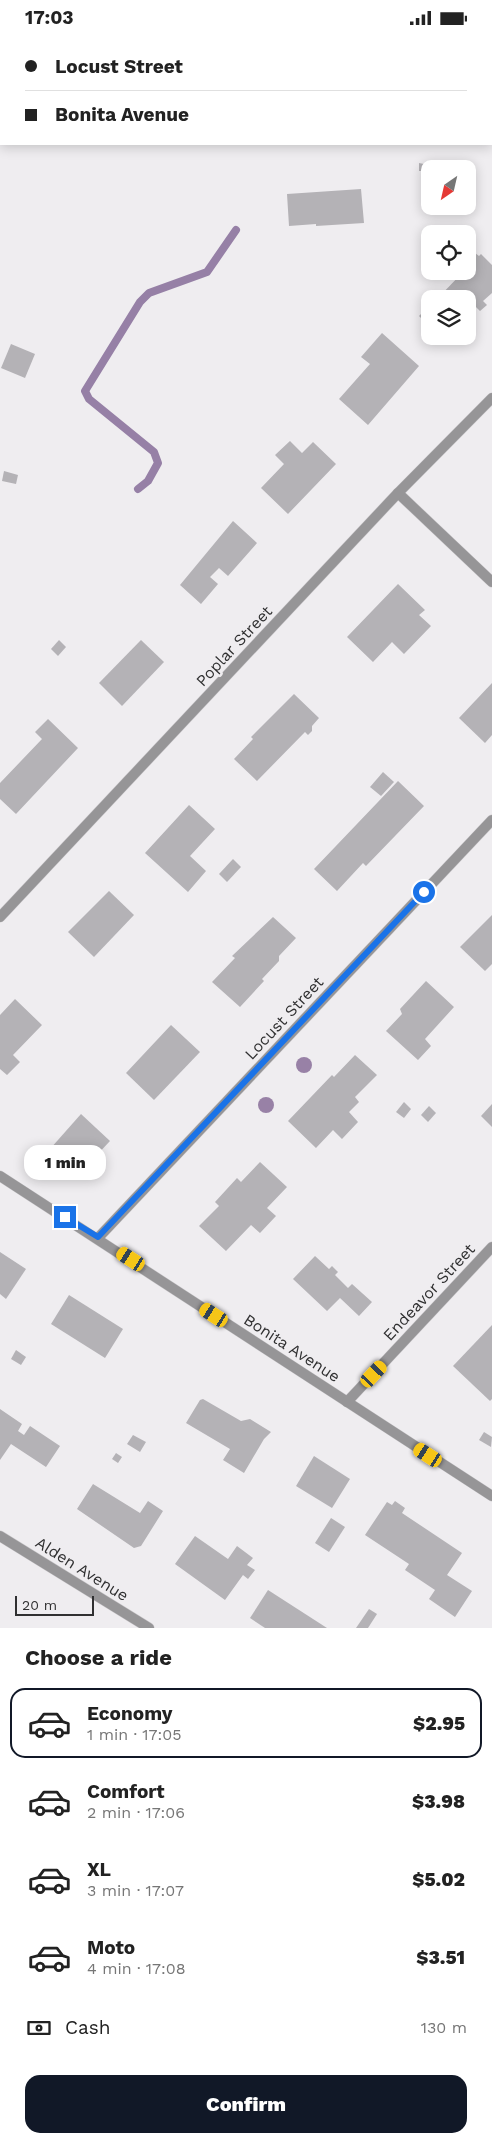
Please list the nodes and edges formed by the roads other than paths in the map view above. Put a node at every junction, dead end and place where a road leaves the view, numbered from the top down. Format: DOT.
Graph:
graph roads {
  1 [pos="492,398"];
  2 [pos="398,493"];
  3 [pos="492,582"];
  4 [pos="492,820"];
  5 [pos="0,917"];
  6 [pos="0,1175"];
  7 [pos="98,1237"];
  8 [pos="492,1247"];
  9 [pos="347,1403"];
  10 [pos="492,1496"];
  11 [pos="0,1536"];
  12 [pos="149,1628"];
  1 -- 2 [label="street, Poplar Street"];
  2 -- 3 [label="street"];
  2 -- 5 [label="street, Poplar Street"];
  4 -- 7 [label="street, Locust Street"];
  6 -- 7 [label="street, Bonita Avenue"];
  7 -- 9 [label="street, Bonita Avenue"];
  8 -- 9 [label="street, Endeavor Street"];
  9 -- 10 [label="street, Bonita Avenue"];
  11 -- 12 [label="street, Alden Avenue"];
}
